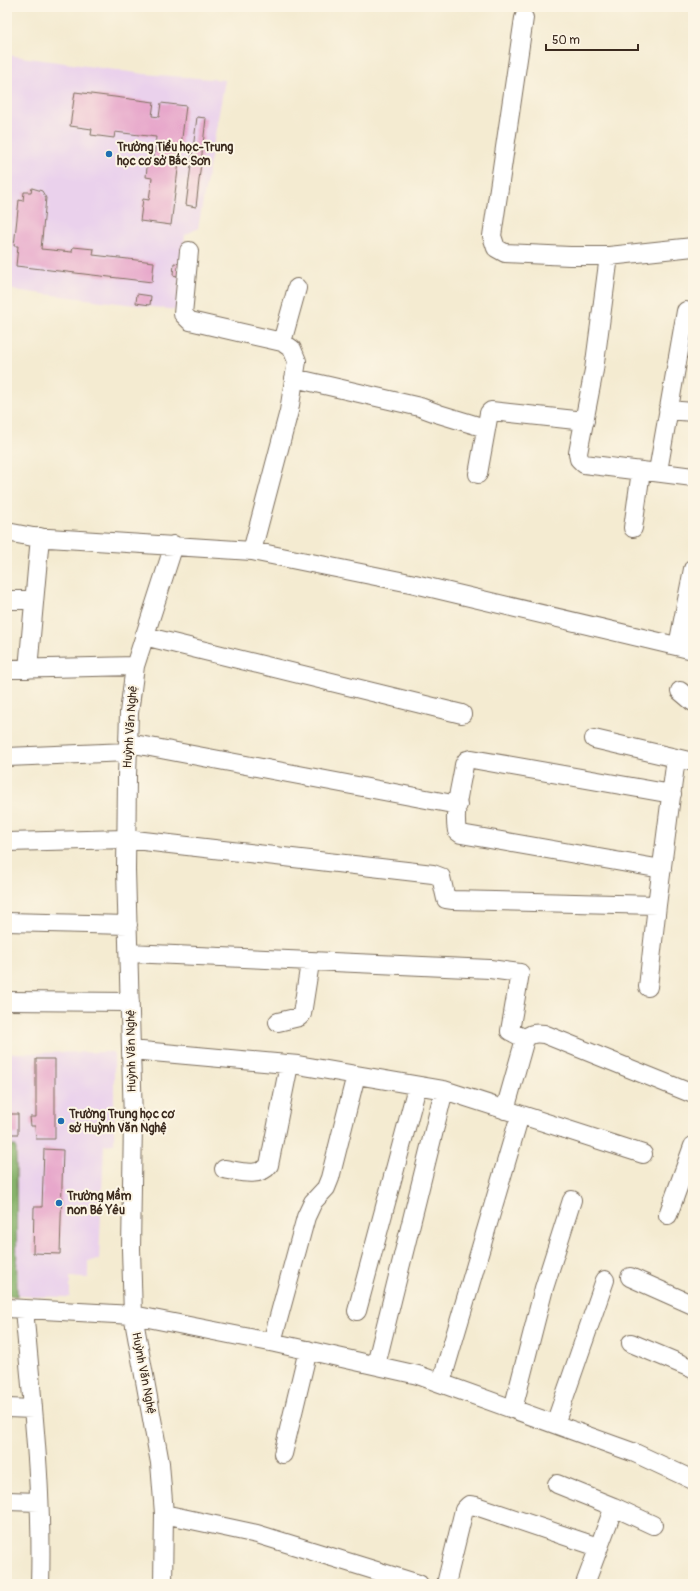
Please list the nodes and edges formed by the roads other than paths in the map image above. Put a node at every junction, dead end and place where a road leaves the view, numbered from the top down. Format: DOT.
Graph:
graph roads {
  1 [pos="524,18"];
  2 [pos="693,247"];
  3 [pos="189,251"];
  4 [pos="609,256"];
  5 [pos="297,288"];
  6 [pos="686,311"];
  7 [pos="282,342"];
  8 [pos="294,378"];
  9 [pos="668,410"];
  10 [pos="693,412"];
  11 [pos="584,420"];
  12 [pos="486,428"];
  13 [pos="648,472"];
  14 [pos="478,474"];
  15 [pos="693,477"];
  16 [pos="633,528"];
  17 [pos="7,532"];
  18 [pos="40,537"];
  19 [pos="174,545"];
  20 [pos="252,551"];
  21 [pos="693,569"];
  22 [pos="7,600"];
  23 [pos="34,600"];
  24 [pos="144,636"];
  25 [pos="685,648"];
  26 [pos="135,666"];
  27 [pos="7,669"];
  28 [pos="28,669"];
  29 [pos="462,714"];
  30 [pos="594,739"];
  31 [pos="128,748"];
  32 [pos="7,757"];
  33 [pos="676,758"];
  34 [pos="693,762"];
  35 [pos="672,794"];
  36 [pos="458,805"];
  37 [pos="126,840"];
  38 [pos="7,842"];
  39 [pos="662,869"];
  40 [pos="657,905"];
  41 [pos="7,922"];
  42 [pos="128,925"];
  43 [pos="129,954"];
  44 [pos="310,962"];
  45 [pos="648,987"];
  46 [pos="7,1001"];
  47 [pos="130,1002"];
  48 [pos="278,1022"];
  49 [pos="525,1039"];
  50 [pos="131,1050"];
  51 [pos="289,1065"];
  52 [pos="356,1075"];
  53 [pos="417,1087"];
  54 [pos="444,1090"];
  55 [pos="693,1094"];
  56 [pos="513,1112"];
  57 [pos="693,1146"];
  58 [pos="643,1154"];
  59 [pos="224,1169"];
  60 [pos="572,1200"];
  61 [pos="668,1215"];
  62 [pos="630,1277"];
  63 [pos="605,1280"];
  64 [pos="693,1305"];
  65 [pos="15,1308"];
  66 [pos="357,1311"];
  67 [pos="133,1315"];
  68 [pos="272,1342"];
  69 [pos="631,1343"];
  70 [pos="308,1350"];
  71 [pos="376,1365"];
  72 [pos="693,1369"];
  73 [pos="440,1383"];
  74 [pos="7,1408"];
  75 [pos="33,1408"];
  76 [pos="513,1409"];
  77 [pos="555,1424"];
  78 [pos="283,1454"];
  79 [pos="693,1480"];
  80 [pos="557,1484"];
  81 [pos="7,1501"];
  82 [pos="39,1502"];
  83 [pos="614,1506"];
  84 [pos="164,1514"];
  85 [pos="653,1525"];
  86 [pos="598,1547"];
  87 [pos="40,1584"];
  88 [pos="163,1584"];
  89 [pos="419,1584"];
  90 [pos="446,1584"];
  91 [pos="585,1584"];
  1 -- 4 [label="street"];
  2 -- 4 [label="street"];
  3 -- 7 [label="street"];
  4 -- 11 [label="street"];
  5 -- 7 [label="street"];
  6 -- 9 [label="street"];
  7 -- 8 [label="street"];
  8 -- 12 [label="street"];
  8 -- 20 [label="street"];
  9 -- 10 [label="street"];
  9 -- 13 [label="street"];
  11 -- 12 [label="street"];
  11 -- 13 [label="street"];
  12 -- 14 [label="street"];
  13 -- 15 [label="street"];
  13 -- 16 [label="street"];
  17 -- 18 [label="street"];
  18 -- 19 [label="street"];
  18 -- 23 [label="street"];
  19 -- 20 [label="street"];
  19 -- 24 [label="street, Huỳnh Văn Nghệ"];
  20 -- 25 [label="street"];
  21 -- 25 [label="street"];
  22 -- 23 [label="street"];
  23 -- 28 [label="street"];
  24 -- 26 [label="street, Huỳnh Văn Nghệ"];
  24 -- 29 [label="street"];
  26 -- 28 [label="street"];
  26 -- 31 [label="street, Huỳnh Văn Nghệ"];
  27 -- 28 [label="street"];
  30 -- 33 [label="street"];
  31 -- 32 [label="street"];
  31 -- 36 [label="street"];
  31 -- 37 [label="street, Huỳnh Văn Nghệ"];
  33 -- 34 [label="street"];
  33 -- 35 [label="street"];
  35 -- 36 [label="street"];
  35 -- 39 [label="street"];
  36 -- 39 [label="street"];
  37 -- 38 [label="street"];
  37 -- 40 [label="street"];
  37 -- 42 [label="street, Huỳnh Văn Nghệ"];
  39 -- 40 [label="street"];
  40 -- 45 [label="street"];
  41 -- 42 [label="street"];
  42 -- 43 [label="street, Huỳnh Văn Nghệ"];
  43 -- 44 [label="street"];
  43 -- 47 [label="street, Huỳnh Văn Nghệ"];
  44 -- 48 [label="street"];
  44 -- 49 [label="street"];
  46 -- 47 [label="street"];
  47 -- 50 [label="street, Huỳnh Văn Nghệ"];
  49 -- 55 [label="street"];
  49 -- 56 [label="street"];
  50 -- 51 [label="street"];
  50 -- 67 [label="street, Huỳnh Văn Nghệ"];
  51 -- 52 [label="street"];
  51 -- 59 [label="street"];
  52 -- 53 [label="street"];
  52 -- 68 [label="street"];
  53 -- 54 [label="street"];
  53 -- 66 [label="street"];
  54 -- 56 [label="street"];
  54 -- 71 [label="street"];
  56 -- 58 [label="street"];
  56 -- 73 [label="street"];
  57 -- 61 [label="street"];
  60 -- 76 [label="street"];
  62 -- 64 [label="street"];
  63 -- 77 [label="street"];
  65 -- 67 [label="street"];
  65 -- 75 [label="street"];
  67 -- 68 [label="street"];
  67 -- 84 [label="street, Huỳnh Văn Nghệ"];
  68 -- 70 [label="street"];
  69 -- 72 [label="street"];
  70 -- 71 [label="street"];
  70 -- 78 [label="street"];
  71 -- 73 [label="street"];
  73 -- 76 [label="street"];
  74 -- 75 [label="street"];
  75 -- 82 [label="street"];
  76 -- 77 [label="street"];
  77 -- 79 [label="street"];
  80 -- 83 [label="street"];
  81 -- 82 [label="street"];
  82 -- 87 [label="street"];
  83 -- 85 [label="street"];
  83 -- 86 [label="street"];
  84 -- 88 [label="street, Huỳnh Văn Nghệ"];
  84 -- 89 [label="street"];
  86 -- 90 [label="street"];
  86 -- 91 [label="street"];
}
